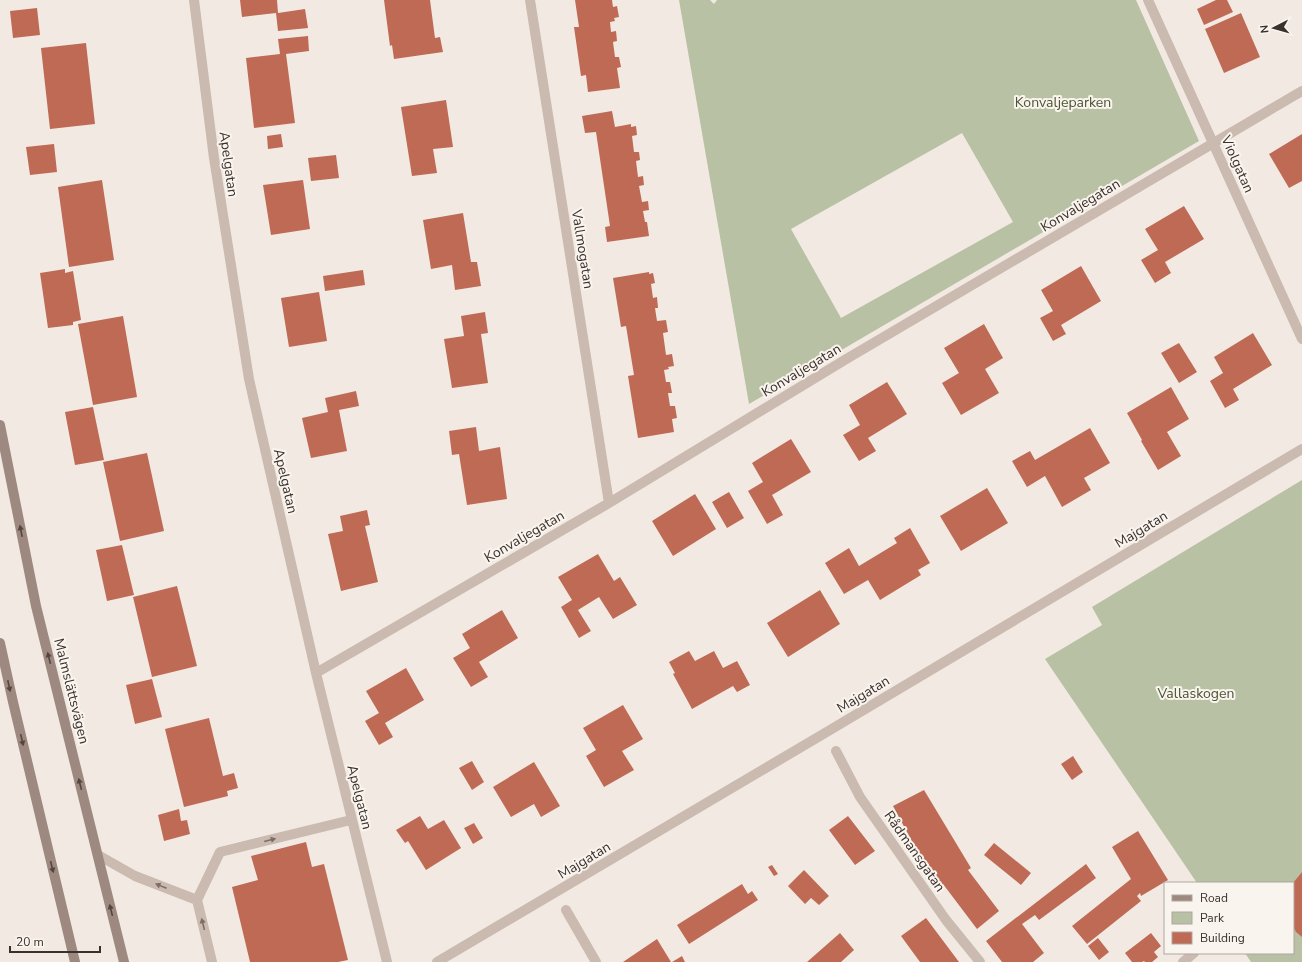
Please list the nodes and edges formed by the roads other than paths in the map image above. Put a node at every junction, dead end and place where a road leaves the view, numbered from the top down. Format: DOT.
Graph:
graph roads {
  1 [pos="194,0"];
  2 [pos="530,0"];
  3 [pos="1148,0"];
  4 [pos="1302,91"];
  5 [pos="1214,144"];
  6 [pos="1302,339"];
  7 [pos="0,425"];
  8 [pos="1302,449"];
  9 [pos="609,503"];
  10 [pos="0,643"];
  11 [pos="316,673"];
  12 [pos="836,751"];
  13 [pos="351,820"];
  14 [pos="98,855"];
  15 [pos="197,900"];
  16 [pos="566,910"];
  17 [pos="1193,954"];
  18 [pos="75,962"];
  19 [pos="124,962"];
  20 [pos="212,962"];
  21 [pos="387,962"];
  22 [pos="437,962"];
  23 [pos="596,962"];
  24 [pos="980,962"];
  25 [pos="1183,962"];
  1 -- 11 [label="street, Apelgatan"];
  2 -- 9 [label="street, Vallmogatan"];
  3 -- 5 [label="street, Violgatan"];
  4 -- 5 [label="street, Konvaljegatan"];
  5 -- 6 [label="street, Violgatan"];
  5 -- 9 [label="street, Konvaljegatan"];
  14 -- 7 [label="main road, Malmslättsvägen, one-way"];
  8 -- 22 [label="street, Majgatan"];
  9 -- 11 [label="street, Konvaljegatan"];
  10 -- 18 [label="main road, one-way"];
  11 -- 13 [label="street, Apelgatan"];
  12 -- 24 [label="street, Rådmansgatan"];
  15 -- 13 [label="street, one-way"];
  13 -- 21 [label="street, Apelgatan"];
  15 -- 14 [label="street, one-way"];
  19 -- 14 [label="main road, Malmslättsvägen, one-way"];
  20 -- 15 [label="street, one-way"];
  16 -- 23 [label="street"];
  17 -- 25 [label="street"];
}
